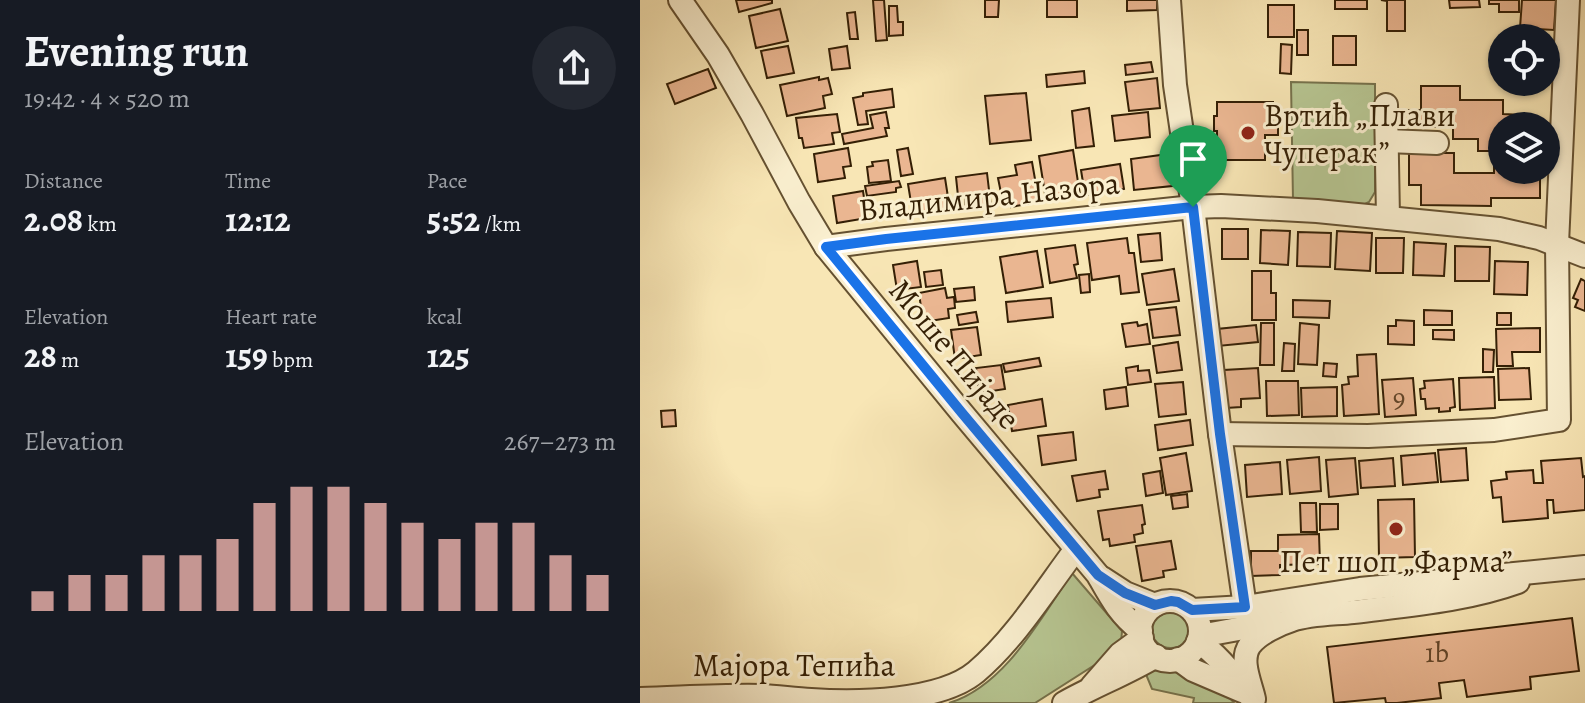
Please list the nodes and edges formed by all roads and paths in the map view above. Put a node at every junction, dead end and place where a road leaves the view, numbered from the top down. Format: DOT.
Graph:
graph roads {
  1 [pos="680,0"];
  2 [pos="1169,0"];
  3 [pos="1568,0"];
  4 [pos="1386,105"];
  5 [pos="1387,141"];
  6 [pos="1437,143"];
  7 [pos="1193,207"];
  8 [pos="1388,218"];
  9 [pos="1557,244"];
  10 [pos="826,247"];
  11 [pos="1585,256"];
  12 [pos="1220,434"];
  13 [pos="1076,549"];
  14 [pos="1585,567"];
  15 [pos="1553,570"];
  16 [pos="1098,575"];
  17 [pos="1155,605"];
  18 [pos="1245,607"];
  19 [pos="1192,610"];
  20 [pos="1293,620"];
  21 [pos="1199,638"];
  22 [pos="1154,646"];
  23 [pos="1253,698"];
  24 [pos="640,699"];
  25 [pos="1064,703"];
  1 -- 10 [label="street, Моше Пијаде"];
  2 -- 7 [label="street"];
  3 -- 9 [label="street"];
  4 -- 5 [label="street"];
  5 -- 6 [label="street"];
  5 -- 8 [label="street"];
  7 -- 8 [label="street, Владимира Назора"];
  7 -- 10 [label="street, Владимира Назора"];
  7 -- 12 [label="street"];
  8 -- 9 [label="street, Владимира Назора"];
  9 -- 11 [label="street, Владимира Назора"];
  9 -- 12 [label="street"];
  10 -- 13 [label="street, Моше Пијаде"];
  12 -- 18 [label="street"];
  13 -- 16 [label="street, Моше Пијаде"];
  13 -- 24 [label="street, Мајора Тепића"];
  14 -- 15 [label="street"];
  15 -- 18 [label="street"];
  15 -- 20 [label="street"];
  16 -- 17 [label="street, Моше Пијаде"];
  16 -- 22 [label="street, Моше Пијаде"];
  17 -- 19 [label="street"];
  17 -- 22 [label="street"];
  18 -- 19 [label="street"];
  19 -- 21 [label="street"];
  20 -- 21 [label="street"];
  20 -- 23 [label="street"];
  21 -- 22 [label="street"];
  21 -- 23 [label="street"];
  22 -- 23 [label="street, Моше Пијаде"];
  22 -- 25 [label="street"];
}
